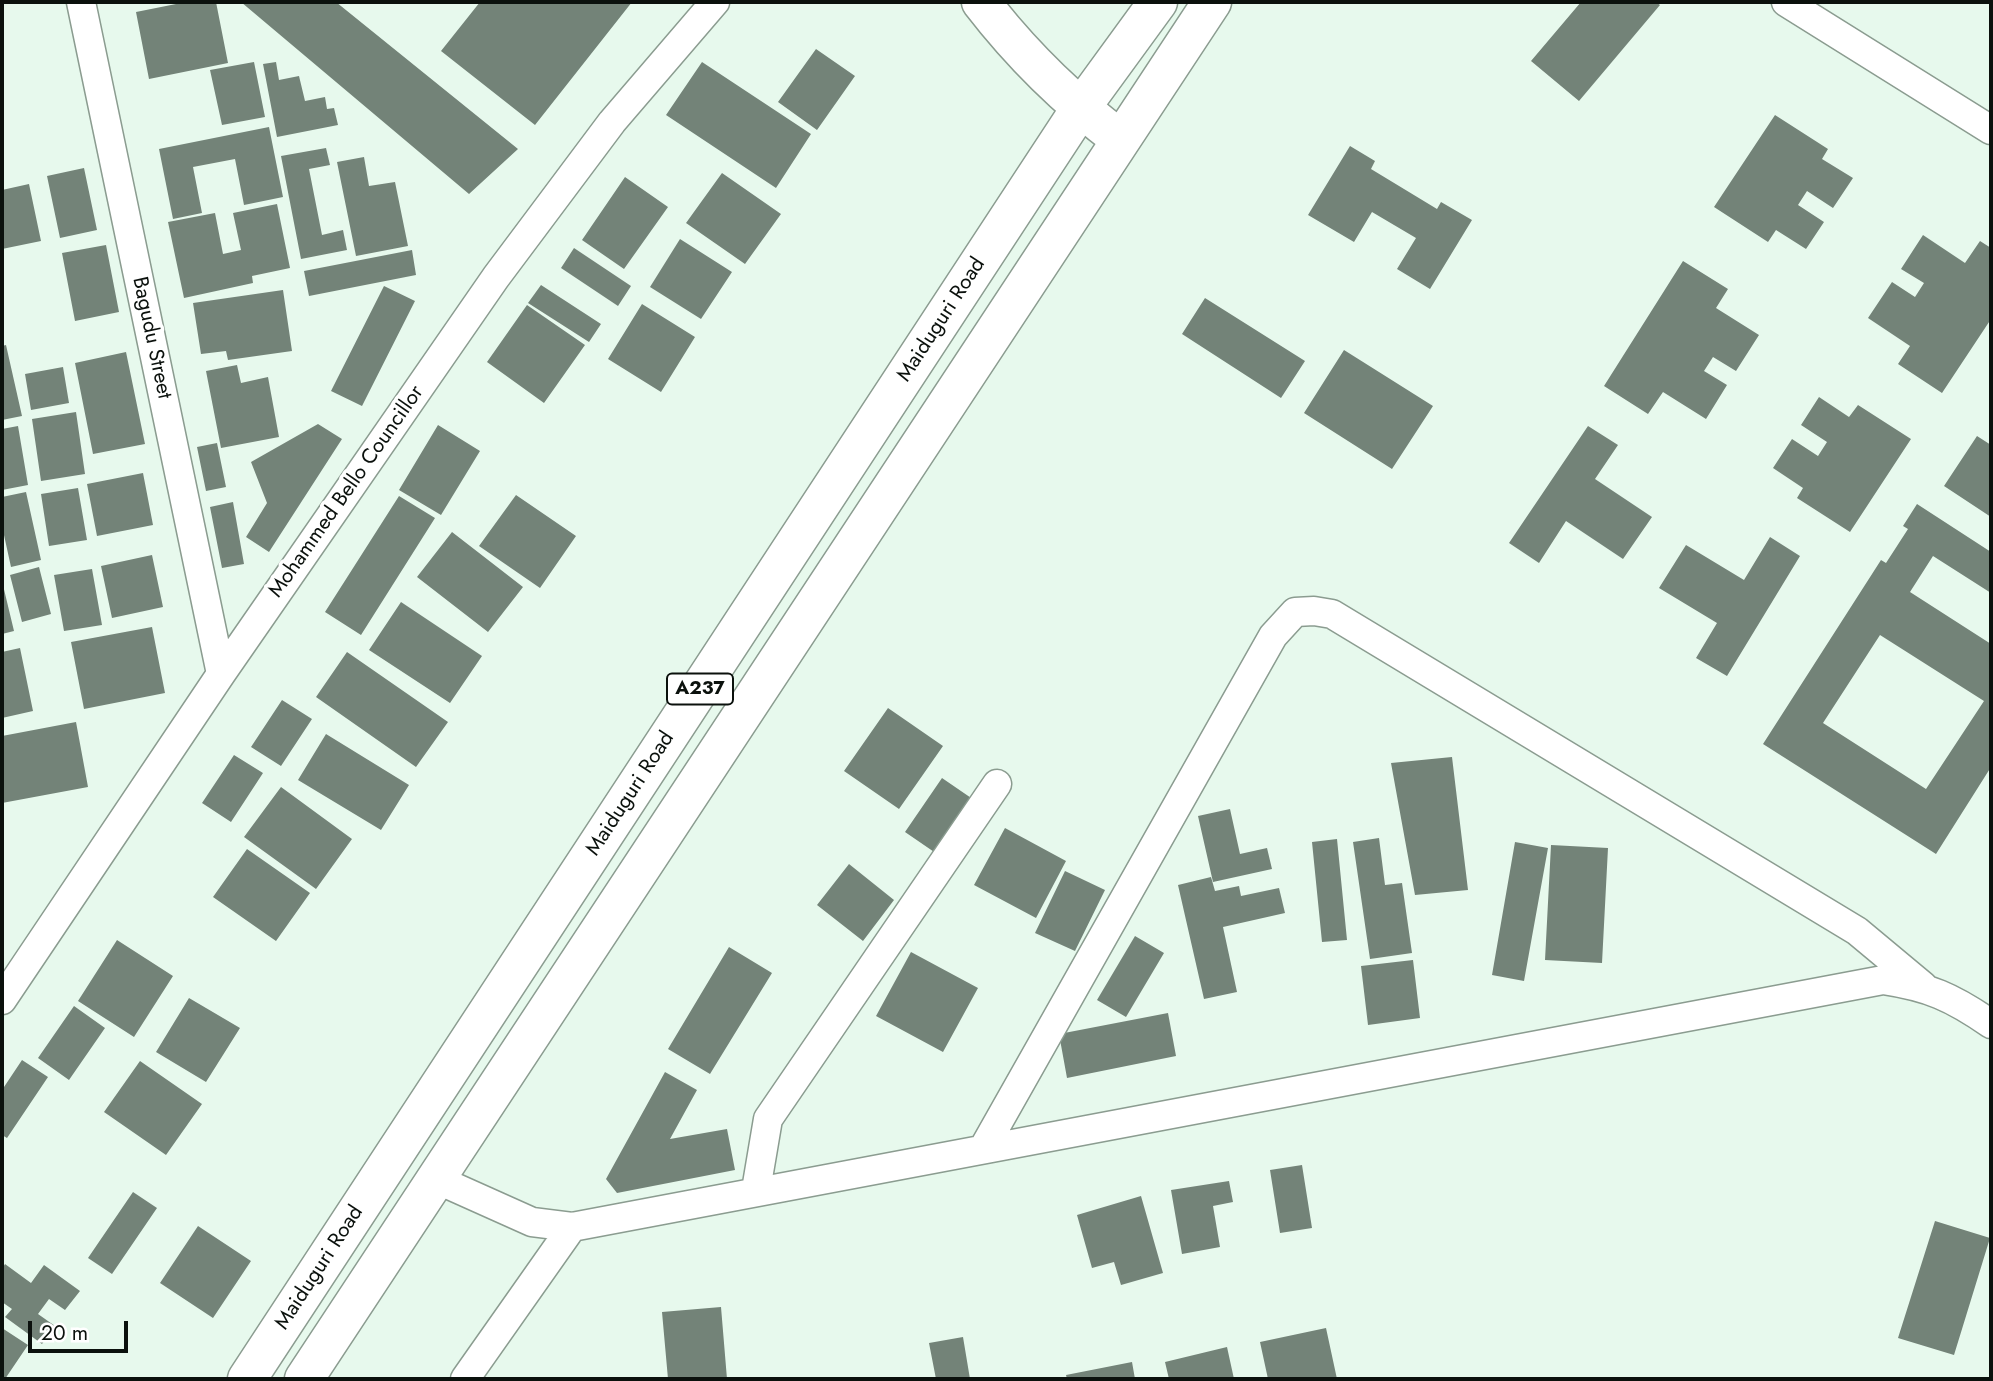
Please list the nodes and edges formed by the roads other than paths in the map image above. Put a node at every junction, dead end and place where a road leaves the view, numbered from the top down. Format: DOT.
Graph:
graph roads {
  1 [pos="81,2"];
  2 [pos="715,2"];
  3 [pos="981,2"];
  4 [pos="1158,2"];
  5 [pos="1212,2"];
  6 [pos="1786,2"];
  7 [pos="1080,109"];
  8 [pos="1991,130"];
  9 [pos="1120,139"];
  10 [pos="221,674"];
  11 [pos="997,784"];
  12 [pos="1923,986"];
  13 [pos="2,1000"];
  14 [pos="1991,1024"];
  15 [pos="983,1149"];
  16 [pos="436,1180"];
  17 [pos="756,1190"];
  18 [pos="572,1227"];
  19 [pos="247,1379"];
  20 [pos="304,1379"];
  21 [pos="465,1379"];
  1 -- 10 [label="street, Bagudu Street"];
  2 -- 10 [label="street, Mohammed Bello Councillor"];
  3 -- 7 [label="main road"];
  4 -- 7 [label="main road, Maiduguri Road / A237"];
  5 -- 9 [label="main road, A237"];
  6 -- 8 [label="street"];
  7 -- 9 [label="main road"];
  7 -- 19 [label="main road, Maiduguri Road / A237"];
  9 -- 16 [label="main road, A237"];
  10 -- 13 [label="street, Mohammed Bello Councillor"];
  11 -- 17 [label="street"];
  12 -- 14 [label="street"];
  12 -- 15 [label="street"];
  12 -- 15 [label="street"];
  15 -- 17 [label="street"];
  16 -- 18 [label="street"];
  16 -- 20 [label="main road, A237"];
  17 -- 18 [label="street"];
  18 -- 21 [label="street"];
}
